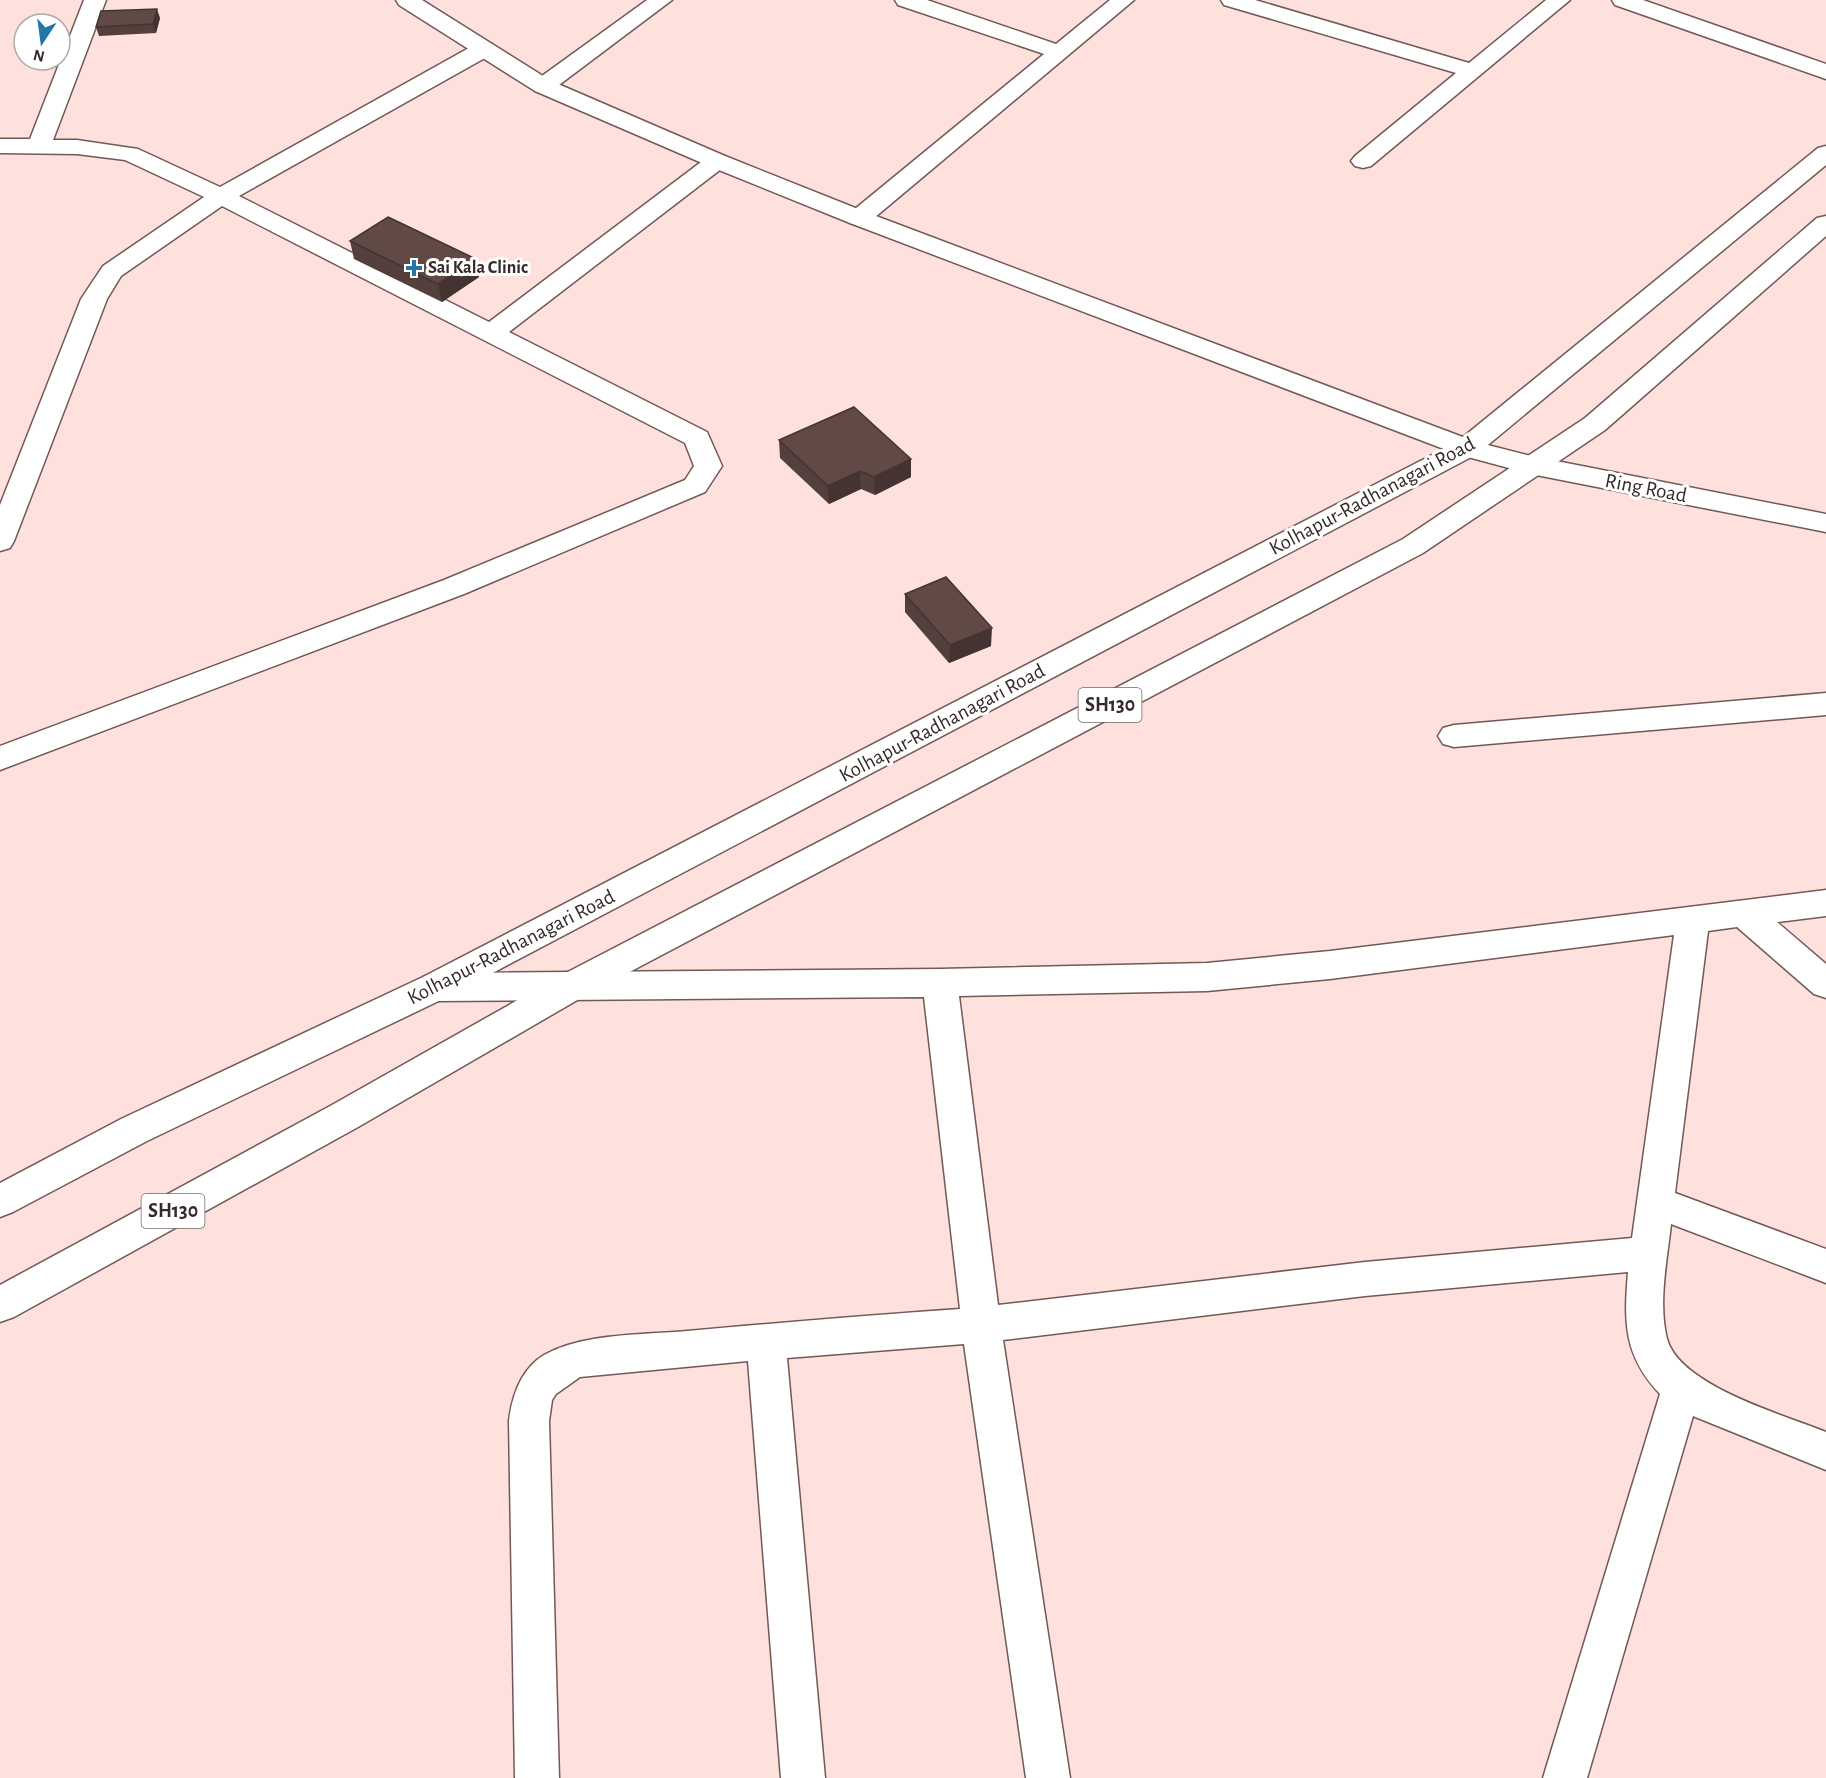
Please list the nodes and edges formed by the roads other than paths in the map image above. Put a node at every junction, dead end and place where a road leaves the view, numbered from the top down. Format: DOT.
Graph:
graph roads {
  1 [pos="95,0"];
  2 [pos="406,0"];
  3 [pos="661,0"];
  4 [pos="906,0"];
  5 [pos="1123,0"];
  6 [pos="1233,0"];
  7 [pos="1560,0"];
  8 [pos="1623,0"];
  9 [pos="484,49"];
  10 [pos="1059,52"];
  11 [pos="1473,71"];
  12 [pos="1826,72"];
  13 [pos="543,86"];
  14 [pos="0,146"];
  15 [pos="39,147"];
  16 [pos="1824,157"];
  17 [pos="717,161"];
  18 [pos="1363,161"];
  19 [pos="221,196"];
  20 [pos="859,218"];
  21 [pos="1826,223"];
  22 [pos="490,334"];
  23 [pos="1467,448"];
  24 [pos="1531,465"];
  25 [pos="1826,523"];
  26 [pos="0,541"];
  27 [pos="1826,704"];
  28 [pos="1454,736"];
  29 [pos="0,758"];
  30 [pos="1826,903"];
  31 [pos="1743,913"];
  32 [pos="1694,919"];
  33 [pos="940,983"];
  34 [pos="1826,984"];
  35 [pos="574,986"];
  36 [pos="435,987"];
  37 [pos="0,1202"];
  38 [pos="1656,1202"];
  39 [pos="1649,1253"];
  40 [pos="1826,1266"];
  41 [pos="0,1305"];
  42 [pos="981,1325"];
  43 [pos="766,1341"];
  44 [pos="1681,1389"];
  45 [pos="1826,1451"];
  46 [pos="537,1778"];
  47 [pos="803,1778"];
  48 [pos="1048,1778"];
  49 [pos="1565,1778"];
  1 -- 15 [label="street"];
  2 -- 9 [label="street, Ring Road"];
  3 -- 13 [label="street"];
  4 -- 10 [label="street"];
  5 -- 10 [label="street"];
  6 -- 11 [label="street"];
  7 -- 11 [label="street"];
  8 -- 12 [label="street"];
  9 -- 13 [label="street, Ring Road"];
  9 -- 19 [label="street"];
  10 -- 20 [label="street"];
  11 -- 18 [label="street"];
  13 -- 17 [label="street, Ring Road"];
  14 -- 15 [label="street"];
  15 -- 19 [label="street"];
  16 -- 23 [label="street, Kolhapur-Radhanagari Road"];
  17 -- 20 [label="street, Ring Road"];
  17 -- 22 [label="street"];
  19 -- 22 [label="street"];
  19 -- 26 [label="street"];
  20 -- 23 [label="street, Ring Road"];
  21 -- 24 [label="street, SH130"];
  22 -- 29 [label="street"];
  23 -- 24 [label="street, Ring Road"];
  23 -- 36 [label="street, Kolhapur-Radhanagari Road"];
  24 -- 25 [label="street, Ring Road"];
  24 -- 35 [label="street, SH130"];
  27 -- 28 [label="street"];
  30 -- 31 [label="street"];
  31 -- 32 [label="street"];
  31 -- 34 [label="street"];
  32 -- 33 [label="street"];
  32 -- 38 [label="street"];
  33 -- 35 [label="street"];
  33 -- 42 [label="street"];
  35 -- 36 [label="street"];
  35 -- 41 [label="street, SH130"];
  36 -- 37 [label="street, Kolhapur-Radhanagari Road"];
  38 -- 39 [label="street"];
  38 -- 40 [label="street"];
  39 -- 42 [label="street"];
  39 -- 44 [label="street"];
  42 -- 43 [label="street"];
  42 -- 48 [label="street"];
  43 -- 46 [label="street"];
  43 -- 47 [label="street"];
  44 -- 45 [label="street"];
  44 -- 49 [label="street"];
}
